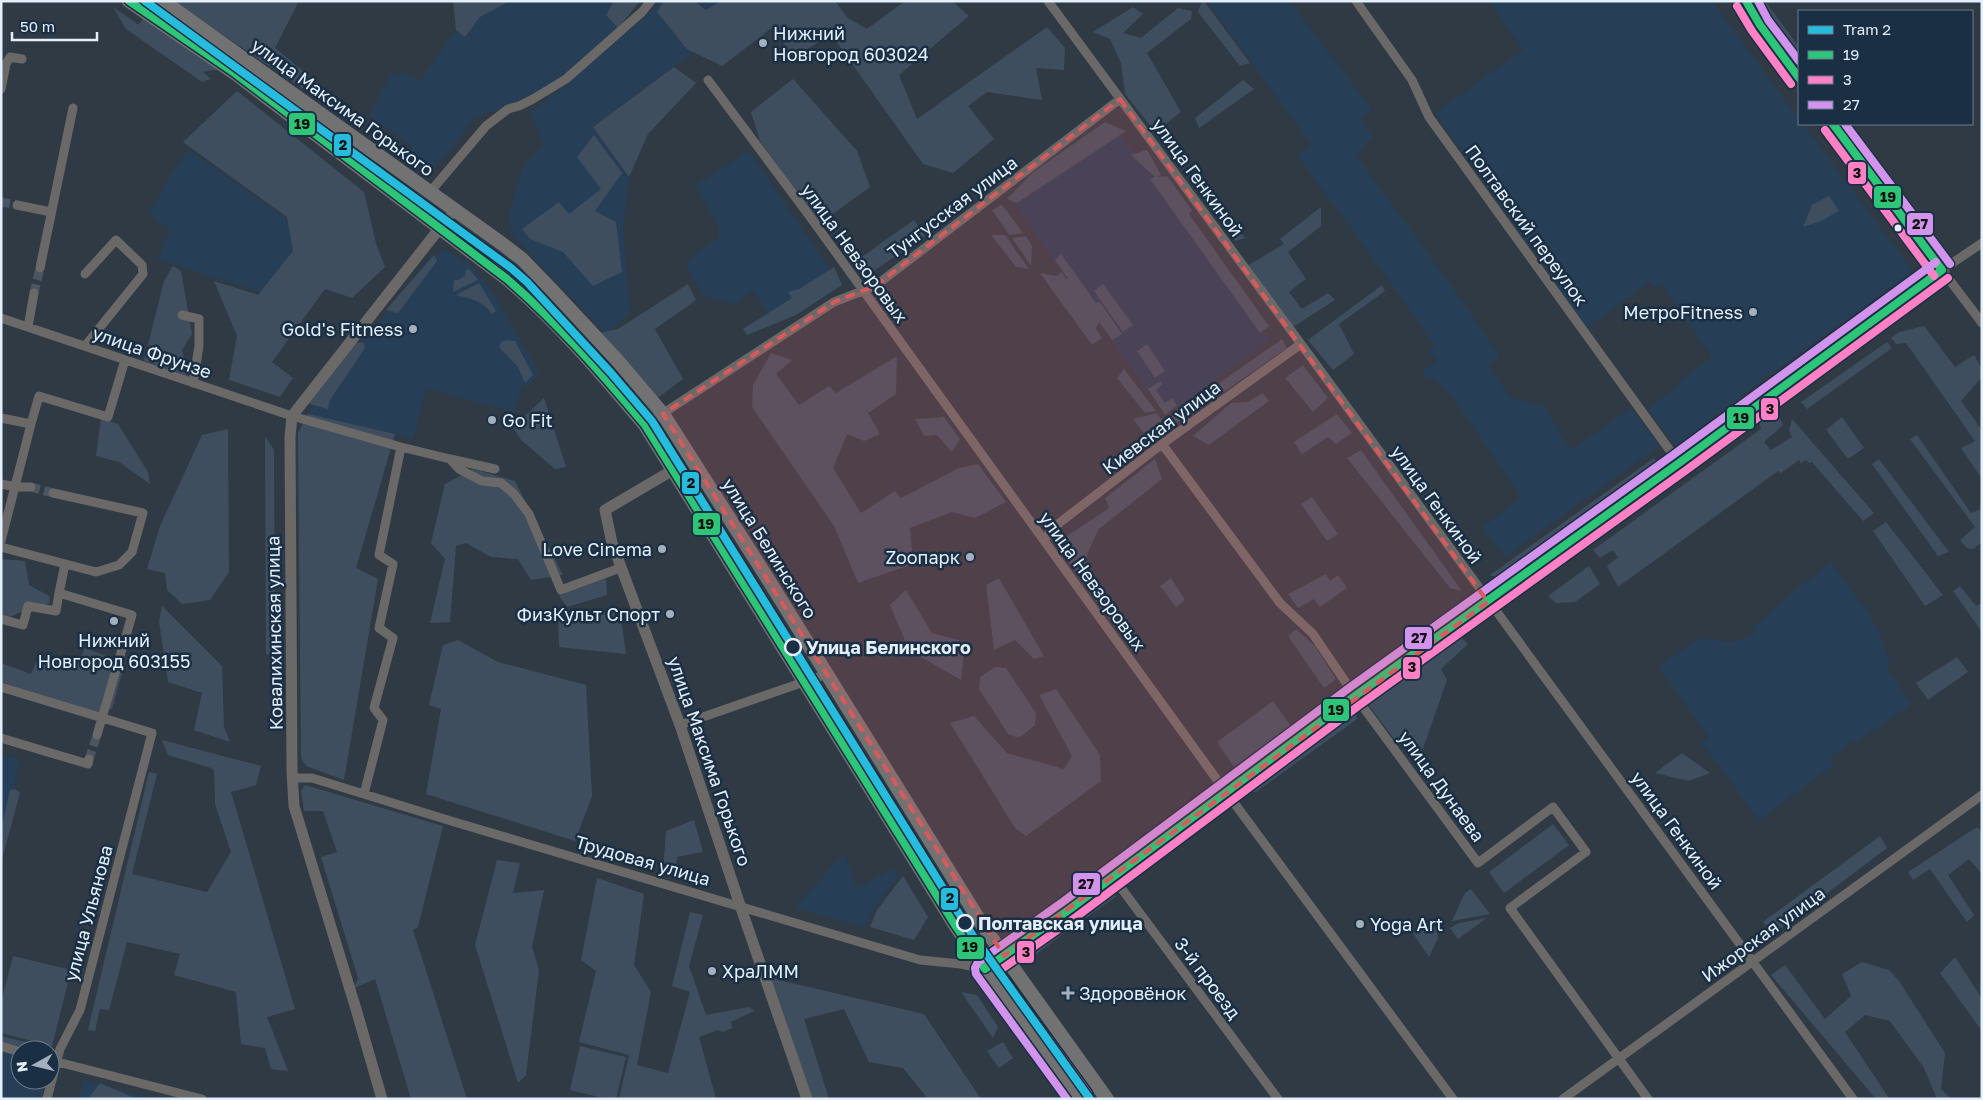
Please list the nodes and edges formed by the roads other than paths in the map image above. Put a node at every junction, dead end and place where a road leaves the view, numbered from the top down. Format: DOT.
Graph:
graph roads {
  1 [pos="129,1"];
  2 [pos="163,1"];
  3 [pos="651,1"];
  4 [pos="1048,1"];
  5 [pos="1356,1"];
  6 [pos="1746,1"];
  7 [pos="22,60"];
  8 [pos="1798,77"];
  9 [pos="708,80"];
  10 [pos="1,89"];
  11 [pos="1120,98"];
  12 [pos="73,108"];
  13 [pos="1834,125"];
  14 [pos="430,192"];
  15 [pos="17,205"];
  16 [pos="454,210"];
  17 [pos="51,212"];
  18 [pos="439,229"];
  19 [pos="501,243"];
  20 [pos="1982,243"];
  21 [pos="40,268"];
  22 [pos="1942,270"];
  23 [pos="86,274"];
  24 [pos="863,291"];
  25 [pos="34,293"];
  26 [pos="182,315"];
  27 [pos="1,318"];
  28 [pos="1982,323"];
  29 [pos="28,327"];
  30 [pos="1301,344"];
  31 [pos="85,346"];
  32 [pos="125,360"];
  33 [pos="193,383"];
  34 [pos="663,414"];
  35 [pos="292,416"];
  36 [pos="1,418"];
  37 [pos="30,424"];
  38 [pos="645,425"];
  39 [pos="1162,444"];
  40 [pos="402,447"];
  41 [pos="450,459"];
  42 [pos="1679,463"];
  43 [pos="495,469"];
  44 [pos="673,470"];
  45 [pos="1,484"];
  46 [pos="16,487"];
  47 [pos="31,487"];
  48 [pos="53,493"];
  49 [pos="1044,540"];
  50 [pos="1,541"];
  51 [pos="1,547"];
  52 [pos="66,564"];
  53 [pos="620,568"];
  54 [pos="59,592"];
  55 [pos="1488,602"];
  56 [pos="1,619"];
  57 [pos="827,674"];
  58 [pos="806,682"];
  59 [pos="1,687"];
  60 [pos="1355,696"];
  61 [pos="102,718"];
  62 [pos="680,725"];
  63 [pos="97,735"];
  64 [pos="1,738"];
  65 [pos="89,759"];
  66 [pos="292,778"];
  67 [pos="1226,793"];
  68 [pos="364,794"];
  69 [pos="1982,795"];
  70 [pos="1112,877"];
  71 [pos="741,908"];
  72 [pos="1004,956"];
  73 [pos="1753,962"];
  74 [pos="985,969"];
  75 [pos="60,1049"];
  76 [pos="1618,1058"];
  77 [pos="60,1063"];
  78 [pos="202,1099"];
  79 [pos="382,1099"];
  80 [pos="807,1099"];
  81 [pos="1080,1099"];
  82 [pos="1107,1099"];
  83 [pos="1278,1099"];
  84 [pos="1454,1099"];
  85 [pos="1563,1099"];
  86 [pos="1648,1099"];
  87 [pos="1853,1099"];
  1 -- 18 [label="main road, улица Максима Горького"];
  2 -- 14 [label="main road, улица Максима Горького"];
  3 -- 14 [label="street"];
  4 -- 11 [label="street, улица Генкиной"];
  5 -- 42 [label="street, Полтавский переулок"];
  6 -- 8 [label="street"];
  7 -- 10 [label="street"];
  9 -- 24 [label="street, улица Невзоровых"];
  11 -- 24 [label="street, Тунгусская улица"];
  11 -- 30 [label="street, улица Генкиной"];
  12 -- 17 [label="street"];
  13 -- 22 [label="street"];
  14 -- 16 [label="main road, улица Максима Горького"];
  15 -- 17 [label="street"];
  16 -- 18 [label="street"];
  16 -- 19 [label="main road, улица Максима Горького"];
  17 -- 21 [label="street"];
  18 -- 35 [label="street"];
  18 -- 38 [label="main road, улица Максима Горького"];
  19 -- 34 [label="main road, улица Белинского"];
  20 -- 22 [label="street"];
  22 -- 28 [label="street"];
  22 -- 42 [label="street"];
  23 -- 31 [label="street"];
  24 -- 34 [label="street, Тунгусская улица"];
  24 -- 49 [label="street, улица Невзоровых"];
  25 -- 29 [label="street"];
  26 -- 33 [label="street"];
  27 -- 29 [label="street, улица Фрунзе"];
  29 -- 31 [label="street, улица Фрунзе"];
  30 -- 39 [label="street, Киевская улица"];
  30 -- 55 [label="street, улица Генкиной"];
  31 -- 32 [label="street, улица Фрунзе"];
  32 -- 33 [label="street, улица Фрунзе"];
  32 -- 37 [label="street"];
  33 -- 35 [label="street, улица Фрунзе"];
  34 -- 38 [label="street, Тунгусская улица"];
  34 -- 57 [label="main road, улица Белинского"];
  35 -- 40 [label="street, улица Фрунзе"];
  35 -- 66 [label="street, Ковалихинская улица"];
  36 -- 37 [label="street"];
  37 -- 46 [label="street"];
  38 -- 44 [label="main road"];
  39 -- 49 [label="street, Киевская улица"];
  39 -- 60 [label="street, улица Дунаева"];
  40 -- 41 [label="street, улица Фрунзе"];
  40 -- 68 [label="street"];
  41 -- 43 [label="street, улица Фрунзе"];
  41 -- 53 [label="street"];
  42 -- 55 [label="street"];
  44 -- 53 [label="street, улица Максима Горького"];
  44 -- 58 [label="main road"];
  45 -- 46 [label="street"];
  46 -- 47 [label="street"];
  46 -- 50 [label="street"];
  48 -- 52 [label="street"];
  49 -- 67 [label="street, улица Невзоровых"];
  51 -- 52 [label="street"];
  52 -- 54 [label="street"];
  53 -- 62 [label="street, улица Максима Горького"];
  54 -- 56 [label="street"];
  54 -- 61 [label="street"];
  55 -- 60 [label="street"];
  55 -- 73 [label="street, улица Генкиной"];
  57 -- 58 [label="street"];
  57 -- 72 [label="main road, улица Белинского"];
  58 -- 62 [label="street"];
  58 -- 74 [label="main road"];
  59 -- 61 [label="street"];
  60 -- 67 [label="street"];
  60 -- 76 [label="street, улица Дунаева"];
  61 -- 63 [label="street"];
  61 -- 75 [label="street, улица Ульянова"];
  62 -- 71 [label="street, улица Максима Горького"];
  64 -- 65 [label="street"];
  66 -- 68 [label="street, Трудовая улица"];
  66 -- 79 [label="street, Ковалихинская улица"];
  67 -- 70 [label="street"];
  67 -- 84 [label="street, улица Невзоровых"];
  68 -- 71 [label="street, Трудовая улица"];
  69 -- 73 [label="street, Ижорская улица"];
  70 -- 72 [label="street"];
  70 -- 83 [label="street, 3-й проезд"];
  71 -- 74 [label="street, Трудовая улица"];
  71 -- 80 [label="street, улица Максима Горького"];
  72 -- 74 [label="street"];
  72 -- 82 [label="main road, улица Белинского"];
  73 -- 76 [label="street, Ижорская улица"];
  73 -- 87 [label="street, улица Генкиной"];
  74 -- 81 [label="main road"];
  76 -- 85 [label="street, Ижорская улица"];
  76 -- 86 [label="street, улица Дунаева"];
  77 -- 78 [label="street"];
}
